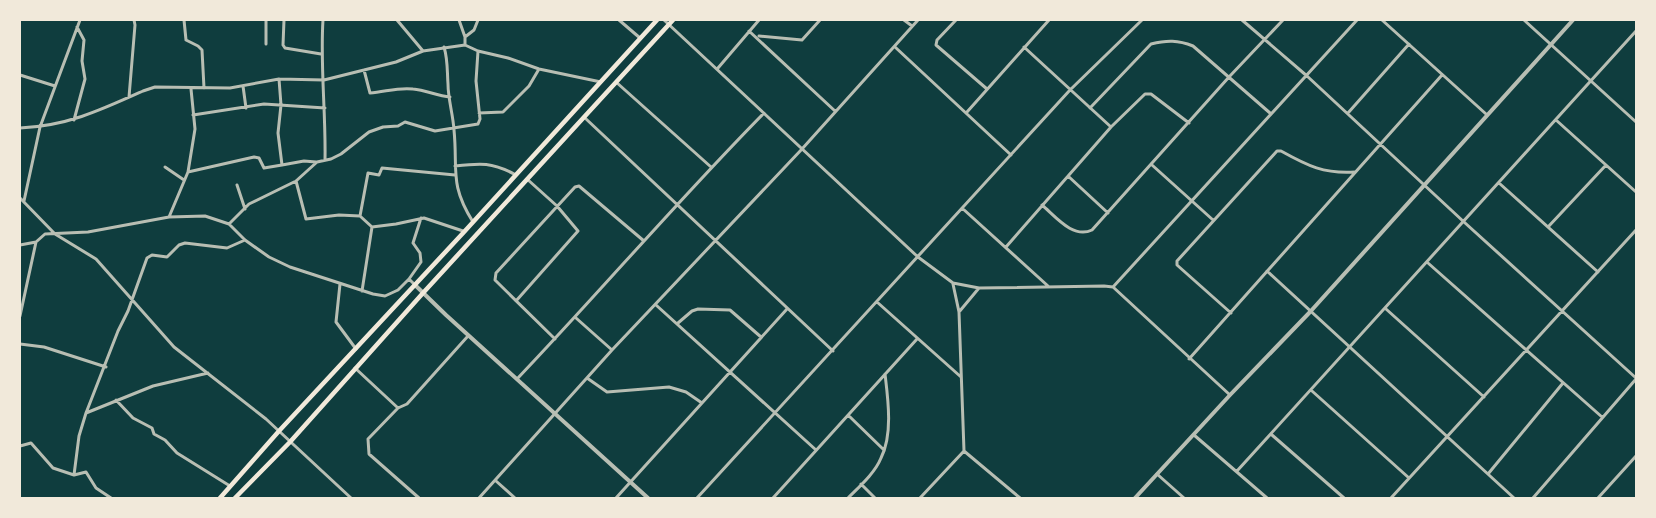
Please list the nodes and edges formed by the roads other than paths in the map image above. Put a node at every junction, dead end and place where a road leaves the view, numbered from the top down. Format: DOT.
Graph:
graph roads {
  1 [pos="80,20"];
  2 [pos="134,20"];
  3 [pos="184,20"];
  4 [pos="266,20"];
  5 [pos="284,20"];
  6 [pos="323,20"];
  7 [pos="397,20"];
  8 [pos="459,20"];
  9 [pos="478,20"];
  10 [pos="619,20"];
  11 [pos="657,20"];
  12 [pos="759,20"];
  13 [pos="820,20"];
  14 [pos="904,20"];
  15 [pos="918,20"];
  16 [pos="956,20"];
  17 [pos="1049,20"];
  18 [pos="1142,20"];
  19 [pos="1242,20"];
  20 [pos="1283,20"];
  21 [pos="1358,20"];
  22 [pos="1382,20"];
  23 [pos="1524,20"];
  24 [pos="1573,20"];
  25 [pos="669,21"];
  26 [pos="912,26"];
  27 [pos="77,27"];
  28 [pos="749,31"];
  29 [pos="1636,31"];
  30 [pos="465,36"];
  31 [pos="757,36"];
  32 [pos="1631,37"];
  33 [pos="640,38"];
  34 [pos="1264,39"];
  35 [pos="1636,42"];
  36 [pos="1550,43"];
  37 [pos="266,44"];
  38 [pos="465,45"];
  39 [pos="1409,45"];
  40 [pos="895,47"];
  41 [pos="444,48"];
  42 [pos="1024,48"];
  43 [pos="423,51"];
  44 [pos="478,51"];
  45 [pos="321,54"];
  46 [pos="718,68"];
  47 [pos="540,69"];
  48 [pos="364,70"];
  49 [pos="20,75"];
  50 [pos="1307,75"];
  51 [pos="1442,75"];
  52 [pos="1229,77"];
  53 [pos="279,80"];
  54 [pos="324,80"];
  55 [pos="1592,81"];
  56 [pos="601,82"];
  57 [pos="616,82"];
  58 [pos="55,86"];
  59 [pos="243,86"];
  60 [pos="204,88"];
  61 [pos="191,89"];
  62 [pos="987,89"];
  63 [pos="1070,90"];
  64 [pos="129,97"];
  65 [pos="450,98"];
  66 [pos="281,105"];
  67 [pos="246,108"];
  68 [pos="325,108"];
  69 [pos="1090,108"];
  70 [pos="835,111"];
  71 [pos="479,113"];
  72 [pos="764,113"];
  73 [pos="966,113"];
  74 [pos="1270,113"];
  75 [pos="1347,113"];
  76 [pos="1486,114"];
  77 [pos="193,115"];
  78 [pos="584,116"];
  79 [pos="74,120"];
  80 [pos="1556,120"];
  81 [pos="1636,122"];
  82 [pos="1189,123"];
  83 [pos="40,127"];
  84 [pos="1111,127"];
  85 [pos="20,128"];
  86 [pos="454,129"];
  87 [pos="1381,144"];
  88 [pos="802,149"];
  89 [pos="1011,155"];
  90 [pos="324,160"];
  91 [pos="317,162"];
  92 [pos="282,165"];
  93 [pos="1152,165"];
  94 [pos="1606,165"];
  95 [pos="165,166"];
  96 [pos="455,166"];
  97 [pos="711,167"];
  98 [pos="188,172"];
  99 [pos="1355,172"];
  100 [pos="455,175"];
  101 [pos="516,175"];
  102 [pos="1068,176"];
  103 [pos="527,179"];
  104 [pos="184,180"];
  105 [pos="296,181"];
  106 [pos="1499,183"];
  107 [pos="1424,184"];
  108 [pos="237,185"];
  109 [pos="1636,192"];
  110 [pos="20,198"];
  111 [pos="1192,200"];
  112 [pos="24,202"];
  113 [pos="679,205"];
  114 [pos="1042,205"];
  115 [pos="557,206"];
  116 [pos="244,208"];
  117 [pos="962,208"];
  118 [pos="1108,213"];
  119 [pos="360,216"];
  120 [pos="169,217"];
  121 [pos="421,218"];
  122 [pos="1214,220"];
  123 [pos="473,222"];
  124 [pos="1464,222"];
  125 [pos="229,224"];
  126 [pos="372,227"];
  127 [pos="1548,227"];
  128 [pos="1636,230"];
  129 [pos="464,232"];
  130 [pos="55,234"];
  131 [pos="245,240"];
  132 [pos="644,241"];
  133 [pos="715,241"];
  134 [pos="36,242"];
  135 [pos="20,244"];
  136 [pos="1005,247"];
  137 [pos="918,257"];
  138 [pos="1427,263"];
  139 [pos="1267,271"];
  140 [pos="1598,272"];
  141 [pos="409,279"];
  142 [pos="953,283"];
  143 [pos="340,284"];
  144 [pos="415,285"];
  145 [pos="1113,287"];
  146 [pos="980,288"];
  147 [pos="1049,288"];
  148 [pos="362,291"];
  149 [pos="423,293"];
  150 [pos="132,300"];
  151 [pos="516,301"];
  152 [pos="877,302"];
  153 [pos="656,305"];
  154 [pos="787,309"];
  155 [pos="1386,309"];
  156 [pos="1562,311"];
  157 [pos="959,312"];
  158 [pos="1310,312"];
  159 [pos="1231,313"];
  160 [pos="20,316"];
  161 [pos="576,318"];
  162 [pos="678,323"];
  163 [pos="468,336"];
  164 [pos="761,337"];
  165 [pos="555,339"];
  166 [pos="917,339"];
  167 [pos="20,344"];
  168 [pos="1351,348"];
  169 [pos="356,349"];
  170 [pos="612,350"];
  171 [pos="1527,350"];
  172 [pos="833,351"];
  173 [pos="1189,359"];
  174 [pos="106,367"];
  175 [pos="355,368"];
  176 [pos="732,372"];
  177 [pos="208,373"];
  178 [pos="885,374"];
  179 [pos="961,377"];
  180 [pos="587,378"];
  181 [pos="517,379"];
  182 [pos="1636,379"];
  183 [pos="1563,383"];
  184 [pos="1312,391"];
  185 [pos="1230,395"];
  186 [pos="1484,397"];
  187 [pos="116,400"];
  188 [pos="702,404"];
  189 [pos="398,408"];
  190 [pos="86,413"];
  191 [pos="555,414"];
  192 [pos="775,414"];
  193 [pos="848,415"];
  194 [pos="1602,417"];
  195 [pos="279,431"];
  196 [pos="1193,434"];
  197 [pos="1272,435"];
  198 [pos="1448,436"];
  199 [pos="290,442"];
  200 [pos="20,446"];
  201 [pos="816,450"];
  202 [pos="884,450"];
  203 [pos="964,451"];
  204 [pos="1636,456"];
  205 [pos="1237,471"];
  206 [pos="1157,474"];
  207 [pos="1487,474"];
  208 [pos="74,475"];
  209 [pos="1409,478"];
  210 [pos="496,481"];
  211 [pos="630,482"];
  212 [pos="861,484"];
  213 [pos="230,486"];
  214 [pos="414,495"];
  215 [pos="111,498"];
  216 [pos="220,498"];
  217 [pos="235,498"];
  218 [pos="351,498"];
  219 [pos="411,498"];
  220 [pos="419,498"];
  221 [pos="479,498"];
  222 [pos="515,498"];
  223 [pos="616,498"];
  224 [pos="648,498"];
  225 [pos="697,498"];
  226 [pos="773,498"];
  227 [pos="848,498"];
  228 [pos="876,498"];
  229 [pos="920,498"];
  230 [pos="1020,498"];
  231 [pos="1135,498"];
  232 [pos="1184,498"];
  233 [pos="1267,498"];
  234 [pos="1344,498"];
  235 [pos="1391,498"];
  236 [pos="1514,498"];
  237 [pos="1533,498"];
  238 [pos="1598,498"];
  1 -- 27 [label="street"];
  2 -- 64 [label="street"];
  3 -- 60 [label="street"];
  4 -- 37 [label="street"];
  5 -- 45 [label="street"];
  6 -- 45 [label="street"];
  7 -- 43 [label="street"];
  8 -- 30 [label="street"];
  9 -- 30 [label="street"];
  10 -- 33 [label="street"];
  11 -- 33 [label="main road"];
  12 -- 28 [label="street"];
  13 -- 31 [label="street"];
  14 -- 26 [label="street"];
  15 -- 26 [label="street"];
  16 -- 62 [label="street"];
  17 -- 42 [label="street"];
  18 -- 63 [label="street"];
  19 -- 34 [label="street"];
  20 -- 34 [label="street"];
  21 -- 50 [label="street"];
  22 -- 39 [label="street"];
  23 -- 36 [label="street"];
  24 -- 36 [label="street"];
  25 -- 46 [label="street"];
  25 -- 57 [label="main road"];
  26 -- 40 [label="street"];
  27 -- 58 [label="street"];
  27 -- 79 [label="street"];
  28 -- 31 [label="street"];
  28 -- 46 [label="street"];
  29 -- 32 [label="street"];
  30 -- 38 [label="street"];
  31 -- 70 [label="street"];
  32 -- 35 [label="street"];
  32 -- 55 [label="street"];
  33 -- 56 [label="main road"];
  34 -- 50 [label="street"];
  34 -- 52 [label="street"];
  36 -- 55 [label="street"];
  36 -- 76 [label="street"];
  38 -- 41 [label="street"];
  38 -- 44 [label="street"];
  39 -- 51 [label="street"];
  39 -- 75 [label="street"];
  40 -- 70 [label="street"];
  40 -- 73 [label="street"];
  41 -- 43 [label="street"];
  41 -- 65 [label="street"];
  42 -- 62 [label="street"];
  42 -- 63 [label="street"];
  43 -- 48 [label="street"];
  44 -- 47 [label="street"];
  44 -- 71 [label="street"];
  45 -- 54 [label="street"];
  46 -- 72 [label="street"];
  47 -- 56 [label="street"];
  47 -- 71 [label="street"];
  48 -- 54 [label="street"];
  48 -- 65 [label="street"];
  49 -- 58 [label="street"];
  50 -- 74 [label="street"];
  50 -- 75 [label="street"];
  51 -- 76 [label="street"];
  51 -- 87 [label="street"];
  52 -- 69 [label="street"];
  52 -- 74 [label="street"];
  52 -- 82 [label="street"];
  53 -- 54 [label="street"];
  53 -- 59 [label="street"];
  53 -- 66 [label="street"];
  54 -- 68 [label="street"];
  55 -- 80 [label="street"];
  55 -- 81 [label="street"];
  56 -- 101 [label="main road"];
  57 -- 78 [label="main road"];
  57 -- 97 [label="street"];
  58 -- 83 [label="street"];
  59 -- 60 [label="street"];
  59 -- 67 [label="street"];
  60 -- 61 [label="street"];
  61 -- 64 [label="street"];
  61 -- 77 [label="street"];
  62 -- 73 [label="street"];
  63 -- 69 [label="street"];
  63 -- 89 [label="street"];
  64 -- 79 [label="street"];
  65 -- 86 [label="street"];
  66 -- 67 [label="street"];
  66 -- 68 [label="street"];
  66 -- 92 [label="street"];
  67 -- 77 [label="street"];
  68 -- 90 [label="street"];
  69 -- 84 [label="street"];
  70 -- 88 [label="street"];
  71 -- 86 [label="street"];
  72 -- 88 [label="street"];
  72 -- 97 [label="street"];
  73 -- 89 [label="street"];
  74 -- 111 [label="street"];
  75 -- 87 [label="street"];
  76 -- 107 [label="street"];
  77 -- 98 [label="street"];
  78 -- 103 [label="main road"];
  78 -- 113 [label="street"];
  79 -- 83 [label="street"];
  80 -- 94 [label="street"];
  80 -- 106 [label="street"];
  82 -- 84 [label="street"];
  82 -- 93 [label="street"];
  83 -- 85 [label="street"];
  83 -- 112 [label="street"];
  84 -- 102 [label="street"];
  86 -- 90 [label="street"];
  86 -- 96 [label="street"];
  87 -- 99 [label="street"];
  87 -- 107 [label="street"];
  88 -- 133 [label="street"];
  88 -- 137 [label="street"];
  89 -- 117 [label="street"];
  90 -- 91 [label="street"];
  91 -- 92 [label="street"];
  91 -- 105 [label="street"];
  92 -- 98 [label="street"];
  93 -- 111 [label="street"];
  93 -- 118 [label="street"];
  94 -- 109 [label="street"];
  94 -- 127 [label="street"];
  95 -- 104 [label="street"];
  96 -- 100 [label="street"];
  96 -- 101 [label="street"];
  97 -- 113 [label="street"];
  98 -- 104 [label="street"];
  99 -- 122 [label="street"];
  99 -- 139 [label="street"];
  100 -- 119 [label="street"];
  100 -- 123 [label="street"];
  101 -- 123 [label="main road"];
  102 -- 114 [label="street"];
  102 -- 118 [label="street"];
  103 -- 115 [label="street"];
  103 -- 149 [label="main road"];
  104 -- 120 [label="street"];
  105 -- 116 [label="street"];
  105 -- 119 [label="street"];
  106 -- 124 [label="street"];
  106 -- 127 [label="street"];
  107 -- 124 [label="street"];
  107 -- 158 [label="street"];
  108 -- 116 [label="street"];
  110 -- 112 [label="street"];
  111 -- 122 [label="street"];
  111 -- 145 [label="street"];
  112 -- 130 [label="street"];
  113 -- 132 [label="street"];
  113 -- 133 [label="street"];
  114 -- 118 [label="street"];
  114 -- 136 [label="street"];
  115 -- 132 [label="street"];
  115 -- 151 [label="street"];
  115 -- 151 [label="street"];
  116 -- 125 [label="street"];
  117 -- 136 [label="street"];
  117 -- 137 [label="street"];
  119 -- 126 [label="street"];
  120 -- 125 [label="street"];
  120 -- 130 [label="street"];
  121 -- 126 [label="street"];
  121 -- 129 [label="street"];
  121 -- 141 [label="street"];
  122 -- 159 [label="street"];
  123 -- 129 [label="main road"];
  124 -- 138 [label="street"];
  124 -- 156 [label="street"];
  125 -- 131 [label="street"];
  126 -- 148 [label="street"];
  127 -- 140 [label="street"];
  128 -- 140 [label="street"];
  129 -- 144 [label="main road"];
  130 -- 134 [label="street"];
  130 -- 150 [label="street"];
  131 -- 143 [label="street"];
  131 -- 150 [label="street"];
  132 -- 161 [label="street"];
  133 -- 153 [label="street"];
  133 -- 154 [label="street"];
  134 -- 135 [label="street"];
  134 -- 160 [label="street"];
  136 -- 147 [label="street"];
  137 -- 142 [label="street"];
  137 -- 152 [label="street"];
  138 -- 155 [label="street"];
  138 -- 171 [label="street"];
  139 -- 158 [label="street"];
  139 -- 159 [label="street"];
  140 -- 156 [label="street"];
  141 -- 144 [label="street"];
  141 -- 148 [label="street"];
  142 -- 146 [label="street"];
  142 -- 157 [label="street"];
  143 -- 148 [label="street"];
  143 -- 169 [label="street"];
  144 -- 149 [label="street"];
  144 -- 169 [label="main road"];
  145 -- 147 [label="street"];
  145 -- 173 [label="street"];
  146 -- 147 [label="street"];
  146 -- 157 [label="street"];
  149 -- 163 [label="street"];
  149 -- 175 [label="main road"];
  150 -- 174 [label="street"];
  150 -- 177 [label="street"];
  151 -- 165 [label="street"];
  152 -- 166 [label="street"];
  152 -- 172 [label="street"];
  153 -- 162 [label="street"];
  153 -- 170 [label="street"];
  154 -- 164 [label="street"];
  154 -- 172 [label="street"];
  155 -- 168 [label="street"];
  155 -- 186 [label="street"];
  156 -- 171 [label="street"];
  156 -- 182 [label="street"];
  157 -- 179 [label="street"];
  158 -- 168 [label="street"];
  158 -- 185 [label="street"];
  159 -- 173 [label="street"];
  161 -- 165 [label="street"];
  161 -- 170 [label="street"];
  162 -- 164 [label="street"];
  162 -- 176 [label="street"];
  163 -- 181 [label="street"];
  163 -- 189 [label="street"];
  164 -- 176 [label="street"];
  165 -- 181 [label="street"];
  166 -- 178 [label="street"];
  166 -- 179 [label="street"];
  167 -- 174 [label="street"];
  168 -- 184 [label="street"];
  168 -- 198 [label="street"];
  169 -- 195 [label="main road"];
  170 -- 180 [label="street"];
  171 -- 183 [label="street"];
  171 -- 186 [label="street"];
  172 -- 192 [label="street"];
  173 -- 185 [label="street"];
  174 -- 190 [label="street"];
  175 -- 189 [label="street"];
  175 -- 199 [label="main road"];
  176 -- 188 [label="street"];
  176 -- 192 [label="street"];
  177 -- 187 [label="street"];
  177 -- 195 [label="street"];
  178 -- 193 [label="street"];
  178 -- 202 [label="street"];
  179 -- 203 [label="street"];
  180 -- 188 [label="street"];
  180 -- 191 [label="street"];
  181 -- 191 [label="street"];
  182 -- 194 [label="street"];
  183 -- 194 [label="street"];
  183 -- 207 [label="street"];
  184 -- 197 [label="street"];
  184 -- 209 [label="street"];
  185 -- 196 [label="street"];
  186 -- 198 [label="street"];
  187 -- 190 [label="street"];
  187 -- 213 [label="street"];
  188 -- 211 [label="street"];
  189 -- 214 [label="street"];
  190 -- 208 [label="street"];
  191 -- 210 [label="street"];
  191 -- 211 [label="street"];
  192 -- 201 [label="street"];
  192 -- 225 [label="street"];
  193 -- 201 [label="street"];
  193 -- 202 [label="street"];
  194 -- 237 [label="street"];
  195 -- 199 [label="street"];
  195 -- 213 [label="main road"];
  196 -- 205 [label="street"];
  196 -- 206 [label="street"];
  197 -- 205 [label="street"];
  197 -- 234 [label="street"];
  198 -- 207 [label="street"];
  198 -- 209 [label="street"];
  199 -- 217 [label="main road"];
  199 -- 218 [label="street"];
  200 -- 208 [label="street"];
  201 -- 226 [label="street"];
  202 -- 212 [label="street"];
  203 -- 229 [label="street"];
  203 -- 230 [label="street"];
  204 -- 238 [label="street"];
  205 -- 233 [label="street"];
  206 -- 231 [label="street"];
  206 -- 232 [label="street"];
  207 -- 236 [label="street"];
  208 -- 215 [label="street"];
  209 -- 235 [label="street"];
  210 -- 221 [label="street"];
  210 -- 222 [label="street"];
  211 -- 223 [label="street"];
  211 -- 224 [label="street"];
  212 -- 227 [label="street"];
  212 -- 228 [label="street"];
  213 -- 216 [label="main road"];
  214 -- 219 [label="street"];
  214 -- 220 [label="street"];
}
